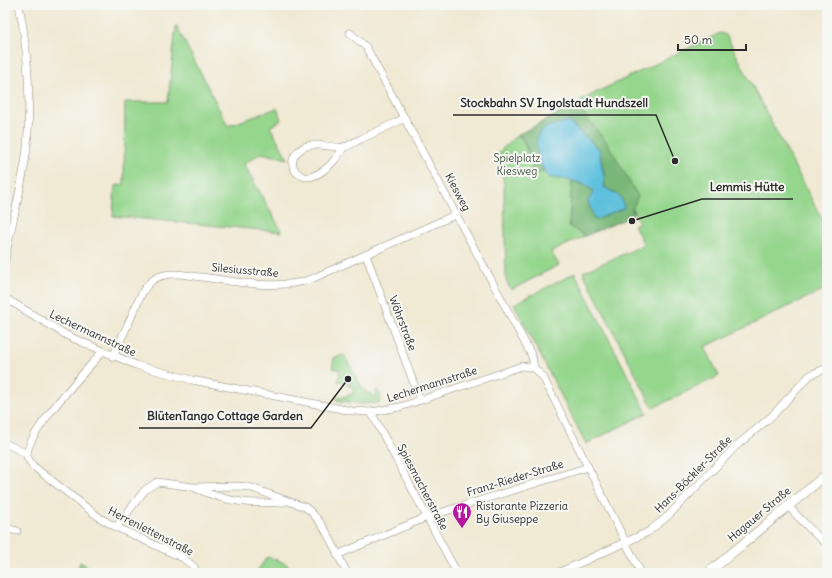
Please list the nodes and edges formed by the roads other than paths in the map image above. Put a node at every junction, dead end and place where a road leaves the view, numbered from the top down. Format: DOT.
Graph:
graph roads {
  1 [pos="19,5"];
  2 [pos="350,33"];
  3 [pos="405,118"];
  4 [pos="344,147"];
  5 [pos="457,214"];
  6 [pos="366,255"];
  7 [pos="5,261"];
  8 [pos="5,298"];
  9 [pos="102,352"];
  10 [pos="113,357"];
  11 [pos="534,368"];
  12 [pos="827,368"];
  13 [pos="420,400"];
  14 [pos="371,412"];
  15 [pos="5,443"];
  16 [pos="27,454"];
  17 [pos="588,467"];
  18 [pos="827,474"];
  19 [pos="193,487"];
  20 [pos="286,501"];
  21 [pos="787,506"];
  22 [pos="427,517"];
  23 [pos="116,527"];
  24 [pos="5,528"];
  25 [pos="17,531"];
  26 [pos="626,543"];
  27 [pos="827,544"];
  28 [pos="337,555"];
  29 [pos="197,573"];
  30 [pos="346,573"];
  31 [pos="457,573"];
  32 [pos="558,573"];
  33 [pos="641,573"];
  34 [pos="708,573"];
  1 -- 7 [label="street"];
  2 -- 3 [label="street, Kiesweg"];
  3 -- 4 [label="street"];
  3 -- 5 [label="street, Kiesweg"];
  4 -- 4 [label="street"];
  5 -- 6 [label="street, Silesiusstraße"];
  5 -- 11 [label="street, Kiesweg"];
  6 -- 10 [label="street, Silesiusstraße"];
  6 -- 13 [label="street, Wöhrstraße"];
  8 -- 9 [label="street, Lechermannstraße"];
  9 -- 10 [label="street, Lechermannstraße"];
  9 -- 16 [label="street"];
  10 -- 14 [label="street, Lechermannstraße"];
  11 -- 13 [label="street, Lechermannstraße"];
  11 -- 17 [label="street"];
  12 -- 26 [label="street, Hans-Böckler-Straße"];
  13 -- 14 [label="street, Lechermannstraße"];
  14 -- 22 [label="street, Spiesmacherstraße"];
  15 -- 16 [label="street"];
  16 -- 23 [label="street, Herrenlettenstraße"];
  17 -- 22 [label="street, Franz-Rieder-Straße"];
  17 -- 26 [label="street"];
  18 -- 21 [label="street, Hagauer Straße"];
  19 -- 20 [label="street"];
  19 -- 20 [label="street"];
  19 -- 23 [label="street"];
  20 -- 28 [label="street"];
  21 -- 27 [label="street"];
  21 -- 34 [label="street, Hagauer Straße"];
  22 -- 28 [label="street, Franz-Rieder-Straße"];
  22 -- 31 [label="street, Spiesmacherstraße"];
  23 -- 29 [label="street, Herrenlettenstraße"];
  24 -- 25 [label="street"];
  26 -- 32 [label="street, Hans-Böckler-Straße"];
  26 -- 33 [label="street"];
  28 -- 30 [label="street"];
}
